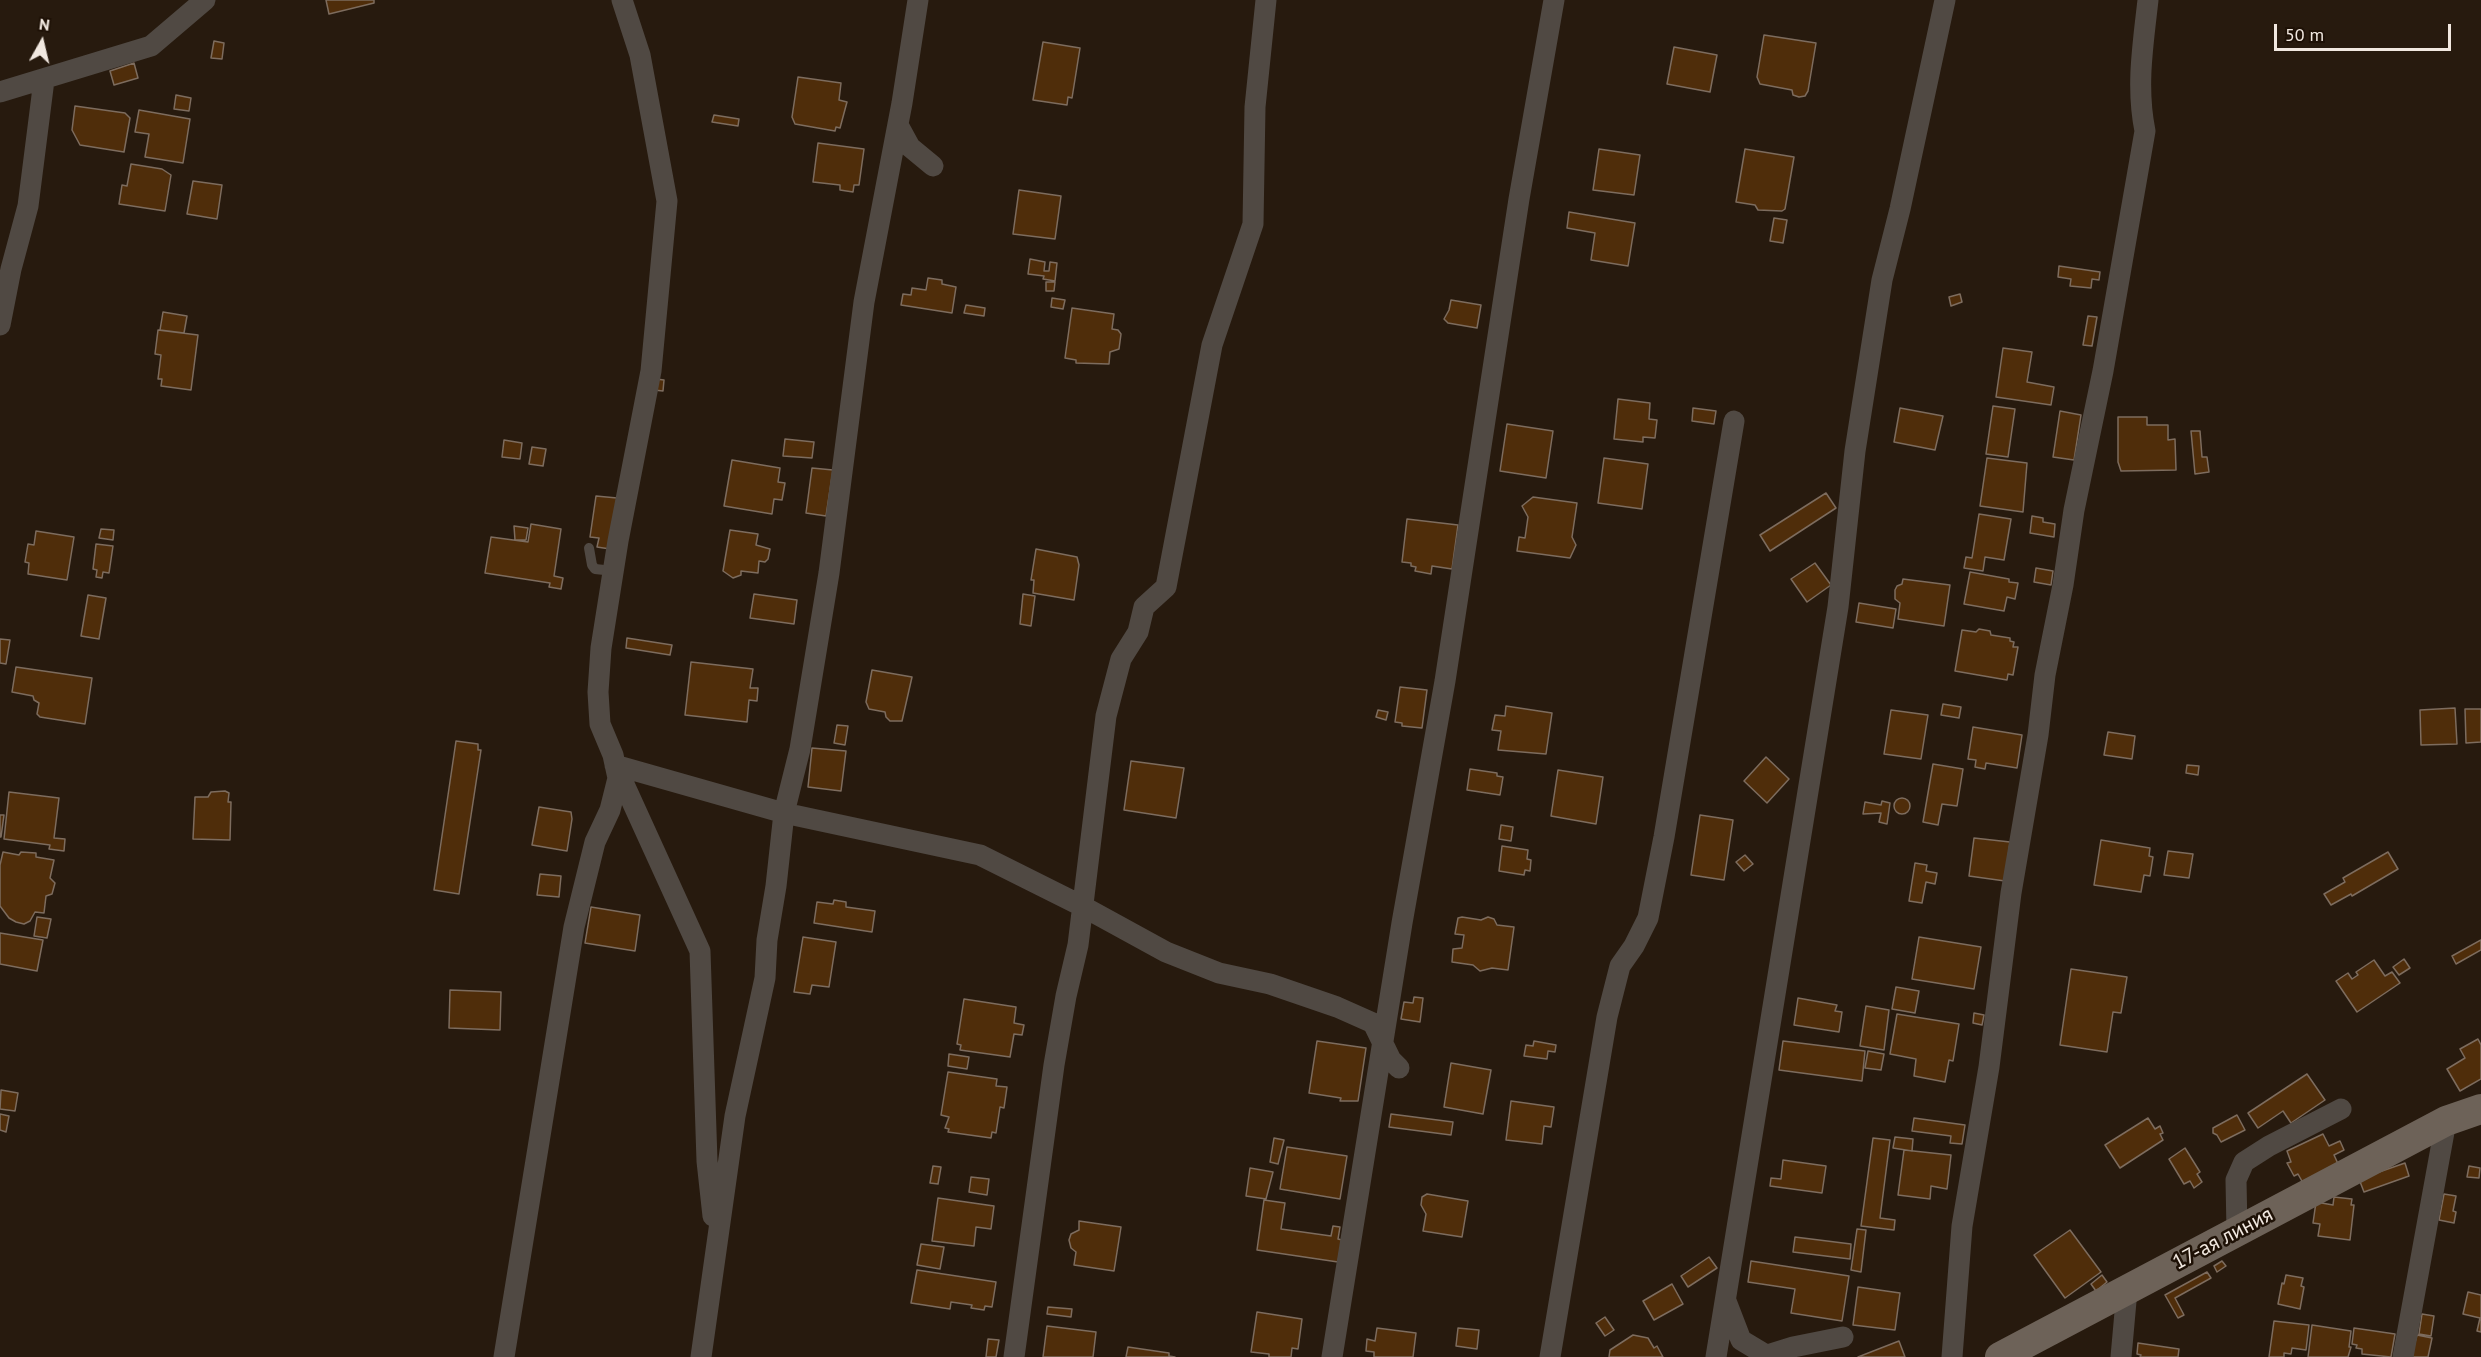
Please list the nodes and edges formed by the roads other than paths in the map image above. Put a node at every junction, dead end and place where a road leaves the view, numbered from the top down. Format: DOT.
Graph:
graph roads {
  1 [pos="205,0"];
  2 [pos="622,0"];
  3 [pos="918,0"];
  4 [pos="1266,0"];
  5 [pos="1554,0"];
  6 [pos="1945,0"];
  7 [pos="2148,0"];
  8 [pos="44,80"];
  9 [pos="0,92"];
  10 [pos="898,126"];
  11 [pos="933,166"];
  12 [pos="0,325"];
  13 [pos="1734,421"];
  14 [pos="589,548"];
  15 [pos="614,571"];
  16 [pos="615,765"];
  17 [pos="784,813"];
  18 [pos="1082,906"];
  19 [pos="1383,1041"];
  20 [pos="1399,1068"];
  21 [pos="2481,1108"];
  22 [pos="2341,1109"];
  23 [pos="2446,1121"];
  24 [pos="2237,1231"];
  25 [pos="716,1244"];
  26 [pos="2127,1290"];
  27 [pos="1726,1301"];
  28 [pos="1843,1337"];
  29 [pos="1764,1356"];
  30 [pos="504,1357"];
  31 [pos="701,1357"];
  32 [pos="1014,1357"];
  33 [pos="1332,1357"];
  34 [pos="1550,1357"];
  35 [pos="1716,1357"];
  36 [pos="1952,1357"];
  37 [pos="2000,1357"];
  38 [pos="2121,1357"];
  39 [pos="2403,1357"];
  1 -- 8 [label="street"];
  2 -- 15 [label="street"];
  3 -- 10 [label="street"];
  4 -- 18 [label="street"];
  5 -- 19 [label="street"];
  6 -- 27 [label="street"];
  7 -- 36 [label="street"];
  8 -- 9 [label="street"];
  8 -- 12 [label="street"];
  10 -- 11 [label="street"];
  10 -- 17 [label="street"];
  13 -- 34 [label="street"];
  14 -- 15 [label="lane"];
  15 -- 16 [label="street"];
  16 -- 17 [label="street"];
  16 -- 25 [label="street"];
  16 -- 30 [label="street"];
  17 -- 18 [label="street"];
  17 -- 25 [label="street"];
  18 -- 19 [label="street"];
  18 -- 32 [label="street"];
  19 -- 20 [label="street"];
  19 -- 33 [label="street"];
  21 -- 23 [label="street, 17-ая линия"];
  22 -- 24 [label="street"];
  23 -- 24 [label="street, 17-ая линия"];
  23 -- 39 [label="street"];
  24 -- 26 [label="street, 17-ая линия"];
  25 -- 31 [label="street"];
  26 -- 37 [label="street, 17-ая линия"];
  26 -- 38 [label="street"];
  27 -- 29 [label="street"];
  27 -- 35 [label="street"];
  28 -- 29 [label="street"];
}
